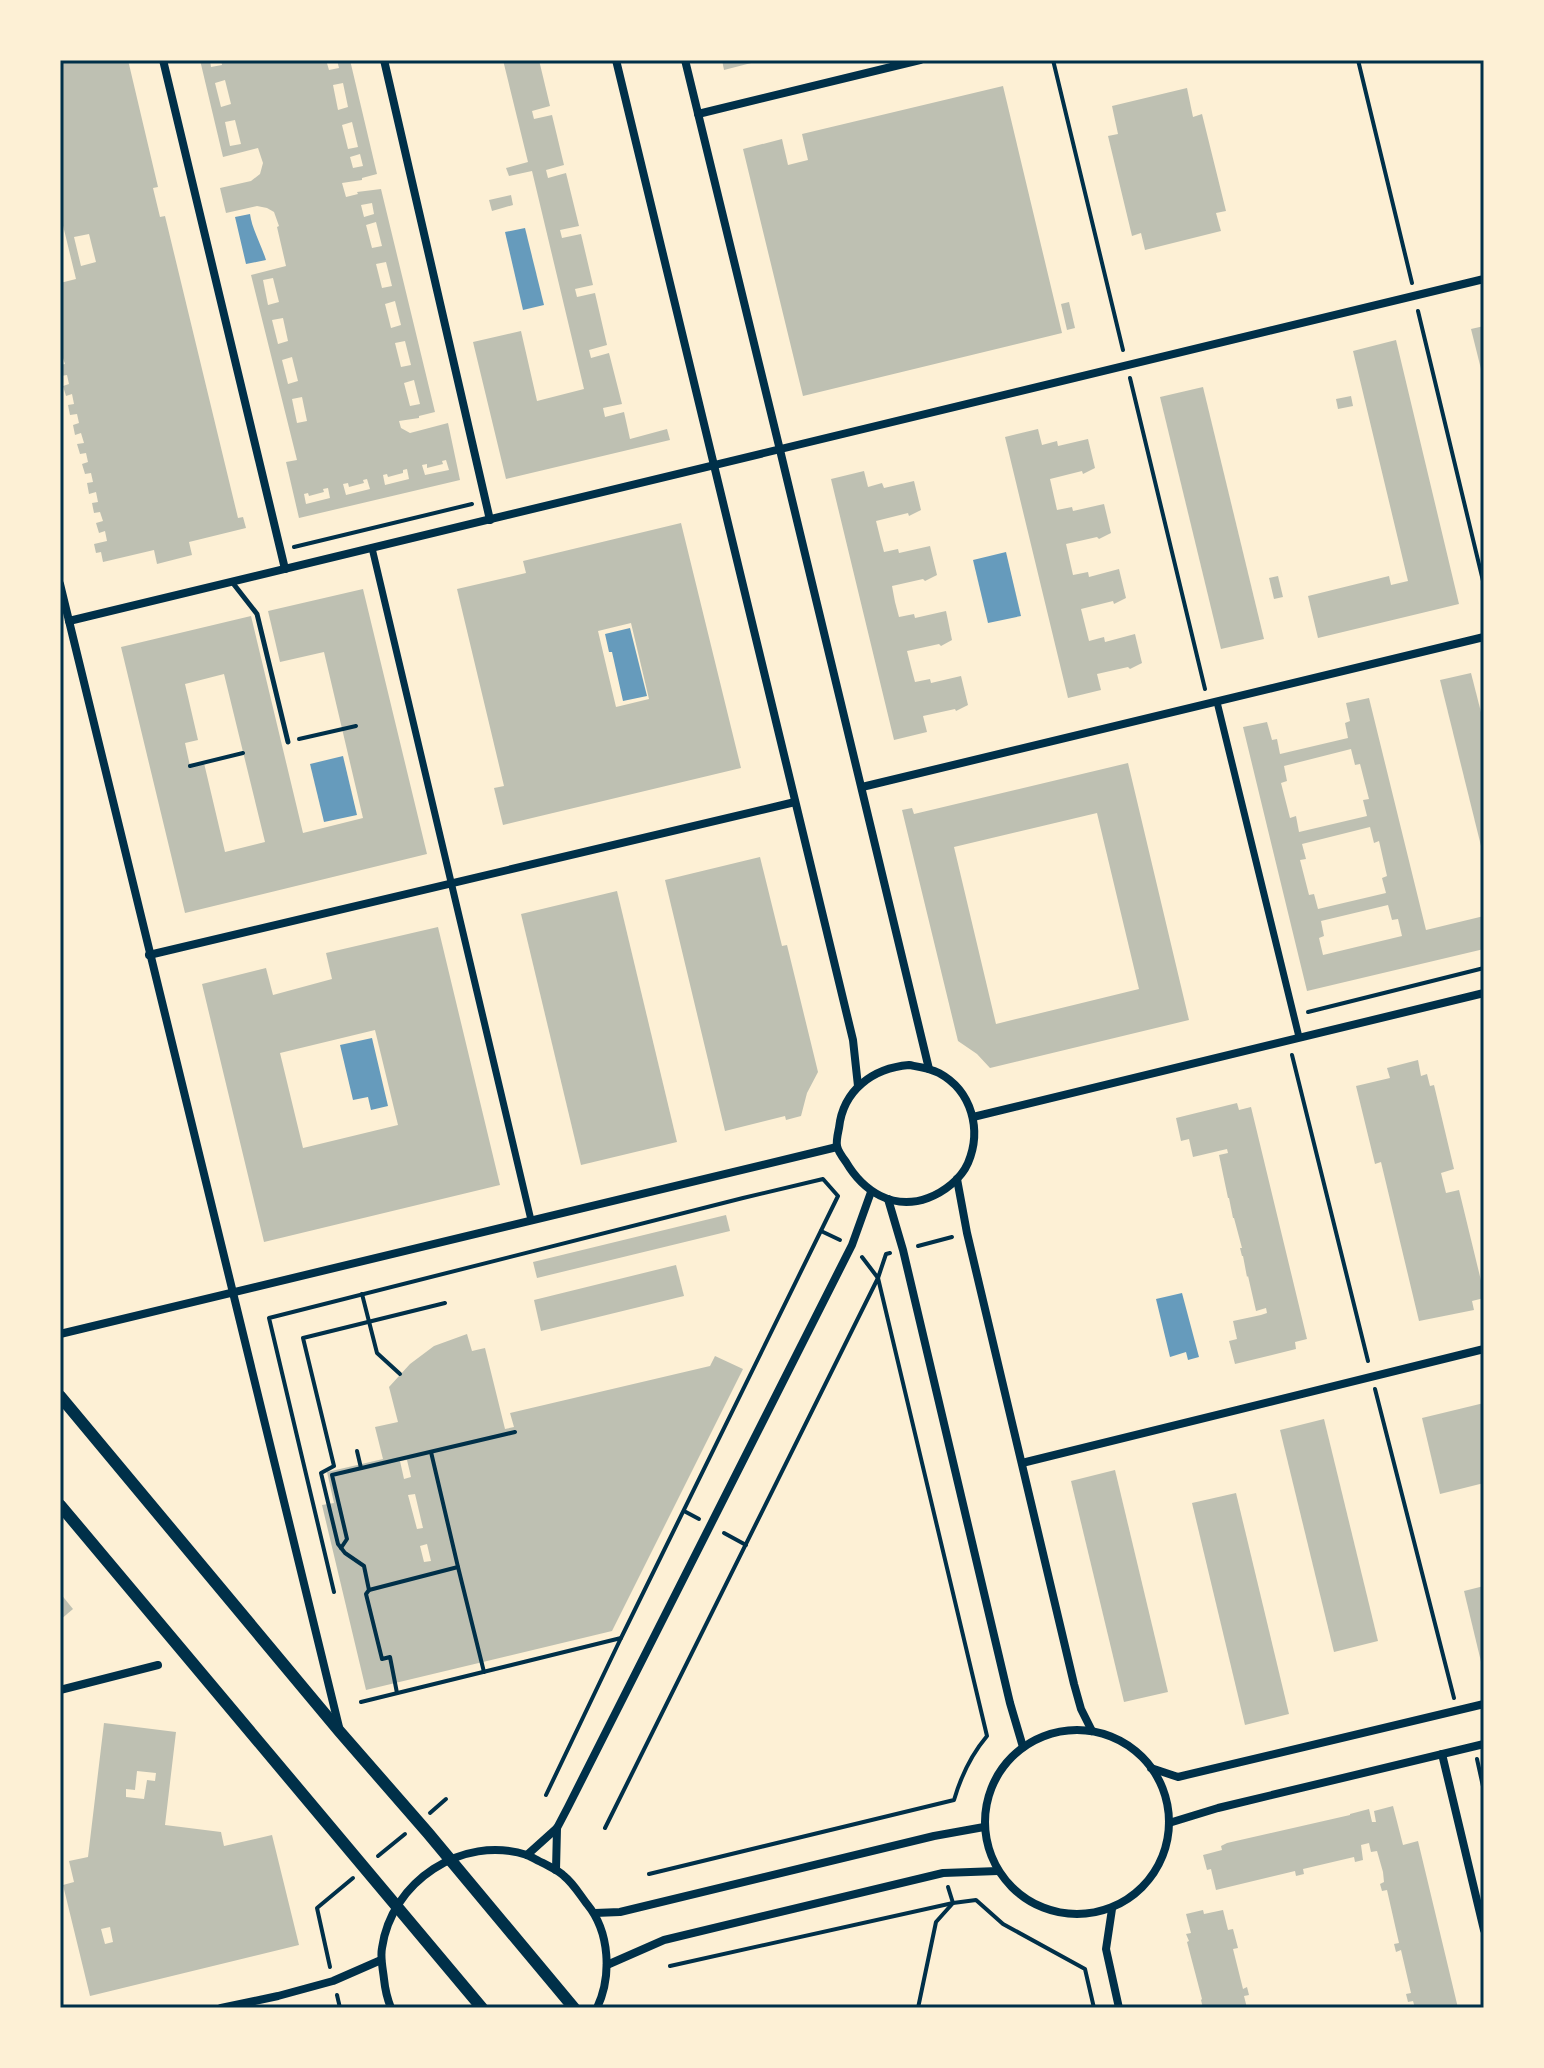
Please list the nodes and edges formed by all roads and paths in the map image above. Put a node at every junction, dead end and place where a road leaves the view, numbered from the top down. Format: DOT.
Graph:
graph roads {
  1 [pos="163,60"];
  2 [pos="384,60"];
  3 [pos="616,60"];
  4 [pos="685,60"];
  5 [pos="920,60"];
  6 [pos="1358,60"];
  7 [pos="698,114"];
  8 [pos="1484,279"];
  9 [pos="1415,296"];
  10 [pos="780,450"];
  11 [pos="713,466"];
  12 [pos="486,501"];
  13 [pos="490,520"];
  14 [pos="372,548"];
  15 [pos="280,550"];
  16 [pos="285,569"];
  17 [pos="232,582"];
  18 [pos="60,584"];
  19 [pos="1484,585"];
  20 [pos="69,621"];
  21 [pos="1484,637"];
  22 [pos="1217,702"];
  23 [pos="356,726"];
  24 [pos="288,742"];
  25 [pos="243,753"];
  26 [pos="190,766"];
  27 [pos="862,787"];
  28 [pos="795,802"];
  29 [pos="452,885"];
  30 [pos="149,955"];
  31 [pos="1484,968"];
  32 [pos="1484,993"];
  33 [pos="1293,1015"];
  34 [pos="1299,1037"];
  35 [pos="929,1069"];
  36 [pos="858,1086"];
  37 [pos="973,1117"];
  38 [pos="837,1147"];
  39 [pos="957,1179"];
  40 [pos="871,1192"];
  41 [pos="888,1199"];
  42 [pos="531,1220"];
  43 [pos="233,1294"];
  44 [pos="362,1294"];
  45 [pos="445,1303"];
  46 [pos="369,1321"];
  47 [pos="60,1334"];
  48 [pos="1484,1349"];
  49 [pos="400,1374"];
  50 [pos="60,1396"];
  51 [pos="515,1432"];
  52 [pos="357,1451"];
  53 [pos="431,1452"];
  54 [pos="1022,1463"];
  55 [pos="361,1468"];
  56 [pos="328,1503"];
  57 [pos="60,1505"];
  58 [pos="314,1506"];
  59 [pos="341,1548"];
  60 [pos="458,1567"];
  61 [pos="369,1590"];
  62 [pos="334,1592"];
  63 [pos="621,1638"];
  64 [pos="158,1665"];
  65 [pos="484,1672"];
  66 [pos="60,1690"];
  67 [pos="397,1693"];
  68 [pos="361,1702"];
  69 [pos="1484,1704"];
  70 [pos="1092,1731"];
  71 [pos="340,1732"];
  72 [pos="1484,1744"];
  73 [pos="1023,1747"];
  74 [pos="1442,1754"];
  75 [pos="1151,1768"];
  76 [pos="546,1795"];
  77 [pos="1169,1823"];
  78 [pos="984,1827"];
  79 [pos="557,1828"];
  80 [pos="605,1828"];
  81 [pos="527,1855"];
  82 [pos="451,1859"];
  83 [pos="556,1870"];
  84 [pos="998,1871"];
  85 [pos="649,1874"];
  86 [pos="397,1906"];
  87 [pos="1112,1909"];
  88 [pos="595,1913"];
  89 [pos="936,1922"];
  90 [pos="1484,1930"];
  91 [pos="381,1960"];
  92 [pos="607,1965"];
  93 [pos="670,1966"];
  94 [pos="221,2008"];
  95 [pos="391,2008"];
  96 [pos="482,2008"];
  97 [pos="574,2008"];
  98 [pos="597,2008"];
  99 [pos="918,2008"];
  100 [pos="1094,2008"];
  101 [pos="1119,2008"];
  1 -- 15 [label="street"];
  2 -- 12 [label="street"];
  3 -- 11 [label="street"];
  4 -- 7 [label="street"];
  5 -- 7 [label="street"];
  6 -- 9 [label="path"];
  7 -- 10 [label="street"];
  8 -- 9 [label="street"];
  9 -- 10 [label="street"];
  9 -- 19 [label="path"];
  10 -- 11 [label="street"];
  10 -- 27 [label="street"];
  11 -- 13 [label="street"];
  11 -- 28 [label="street"];
  12 -- 13 [label="street"];
  12 -- 15 [label="path"];
  13 -- 14 [label="street"];
  14 -- 16 [label="street"];
  14 -- 29 [label="street"];
  15 -- 16 [label="street"];
  16 -- 17 [label="street"];
  17 -- 20 [label="street"];
  17 -- 24 [label="lane"];
  18 -- 20 [label="street"];
  20 -- 30 [label="street"];
  21 -- 22 [label="street"];
  22 -- 27 [label="street"];
  22 -- 33 [label="street"];
  23 -- 24 [label="path"];
  25 -- 26 [label="path"];
  27 -- 35 [label="street"];
  28 -- 29 [label="street"];
  28 -- 36 [label="street"];
  29 -- 30 [label="street"];
  29 -- 42 [label="street"];
  30 -- 43 [label="street"];
  31 -- 33 [label="path"];
  32 -- 34 [label="street"];
  33 -- 34 [label="street"];
  34 -- 37 [label="street"];
  35 -- 36 [label="street"];
  35 -- 37 [label="street"];
  36 -- 38 [label="street"];
  37 -- 39 [label="street"];
  38 -- 40 [label="street"];
  38 -- 42 [label="street"];
  39 -- 41 [label="street"];
  39 -- 54 [label="street"];
  40 -- 41 [label="street"];
  40 -- 79 [label="street"];
  41 -- 73 [label="street"];
  42 -- 43 [label="street"];
  43 -- 47 [label="street"];
  43 -- 71 [label="street"];
  44 -- 46 [label="path"];
  44 -- 58 [label="path"];
  44 -- 63 [label="path"];
  45 -- 46 [label="path"];
  46 -- 49 [label="path"];
  46 -- 56 [label="path"];
  48 -- 54 [label="street"];
  50 -- 71 [label="street"];
  51 -- 53 [label="path"];
  52 -- 55 [label="path"];
  53 -- 55 [label="path"];
  53 -- 60 [label="path"];
  54 -- 70 [label="street"];
  55 -- 59 [label="path"];
  56 -- 58 [label="path"];
  56 -- 59 [label="path"];
  57 -- 86 [label="street"];
  58 -- 62 [label="path"];
  59 -- 61 [label="path"];
  60 -- 61 [label="path"];
  60 -- 65 [label="path"];
  61 -- 67 [label="path"];
  63 -- 65 [label="path"];
  63 -- 76 [label="path"];
  64 -- 66 [label="street"];
  65 -- 67 [label="path"];
  67 -- 68 [label="path"];
  69 -- 75 [label="street"];
  70 -- 73 [label="street"];
  70 -- 75 [label="street"];
  71 -- 82 [label="street"];
  72 -- 74 [label="street"];
  73 -- 78 [label="street"];
  74 -- 77 [label="street"];
  74 -- 90 [label="street"];
  75 -- 77 [label="street"];
  77 -- 87 [label="street"];
  78 -- 84 [label="street"];
  78 -- 88 [label="street"];
  79 -- 81 [label="street"];
  79 -- 83 [label="street"];
  80 -- 85 [label="path"];
  81 -- 82 [label="street"];
  81 -- 83 [label="street"];
  82 -- 86 [label="street"];
  82 -- 97 [label="street"];
  83 -- 88 [label="street"];
  84 -- 87 [label="street"];
  84 -- 92 [label="street"];
  86 -- 91 [label="street"];
  86 -- 96 [label="street"];
  87 -- 101 [label="street"];
  88 -- 92 [label="street"];
  89 -- 99 [label="path"];
  91 -- 94 [label="street"];
  91 -- 95 [label="street"];
  92 -- 98 [label="street"];
  93 -- 100 [label="path"];
}
